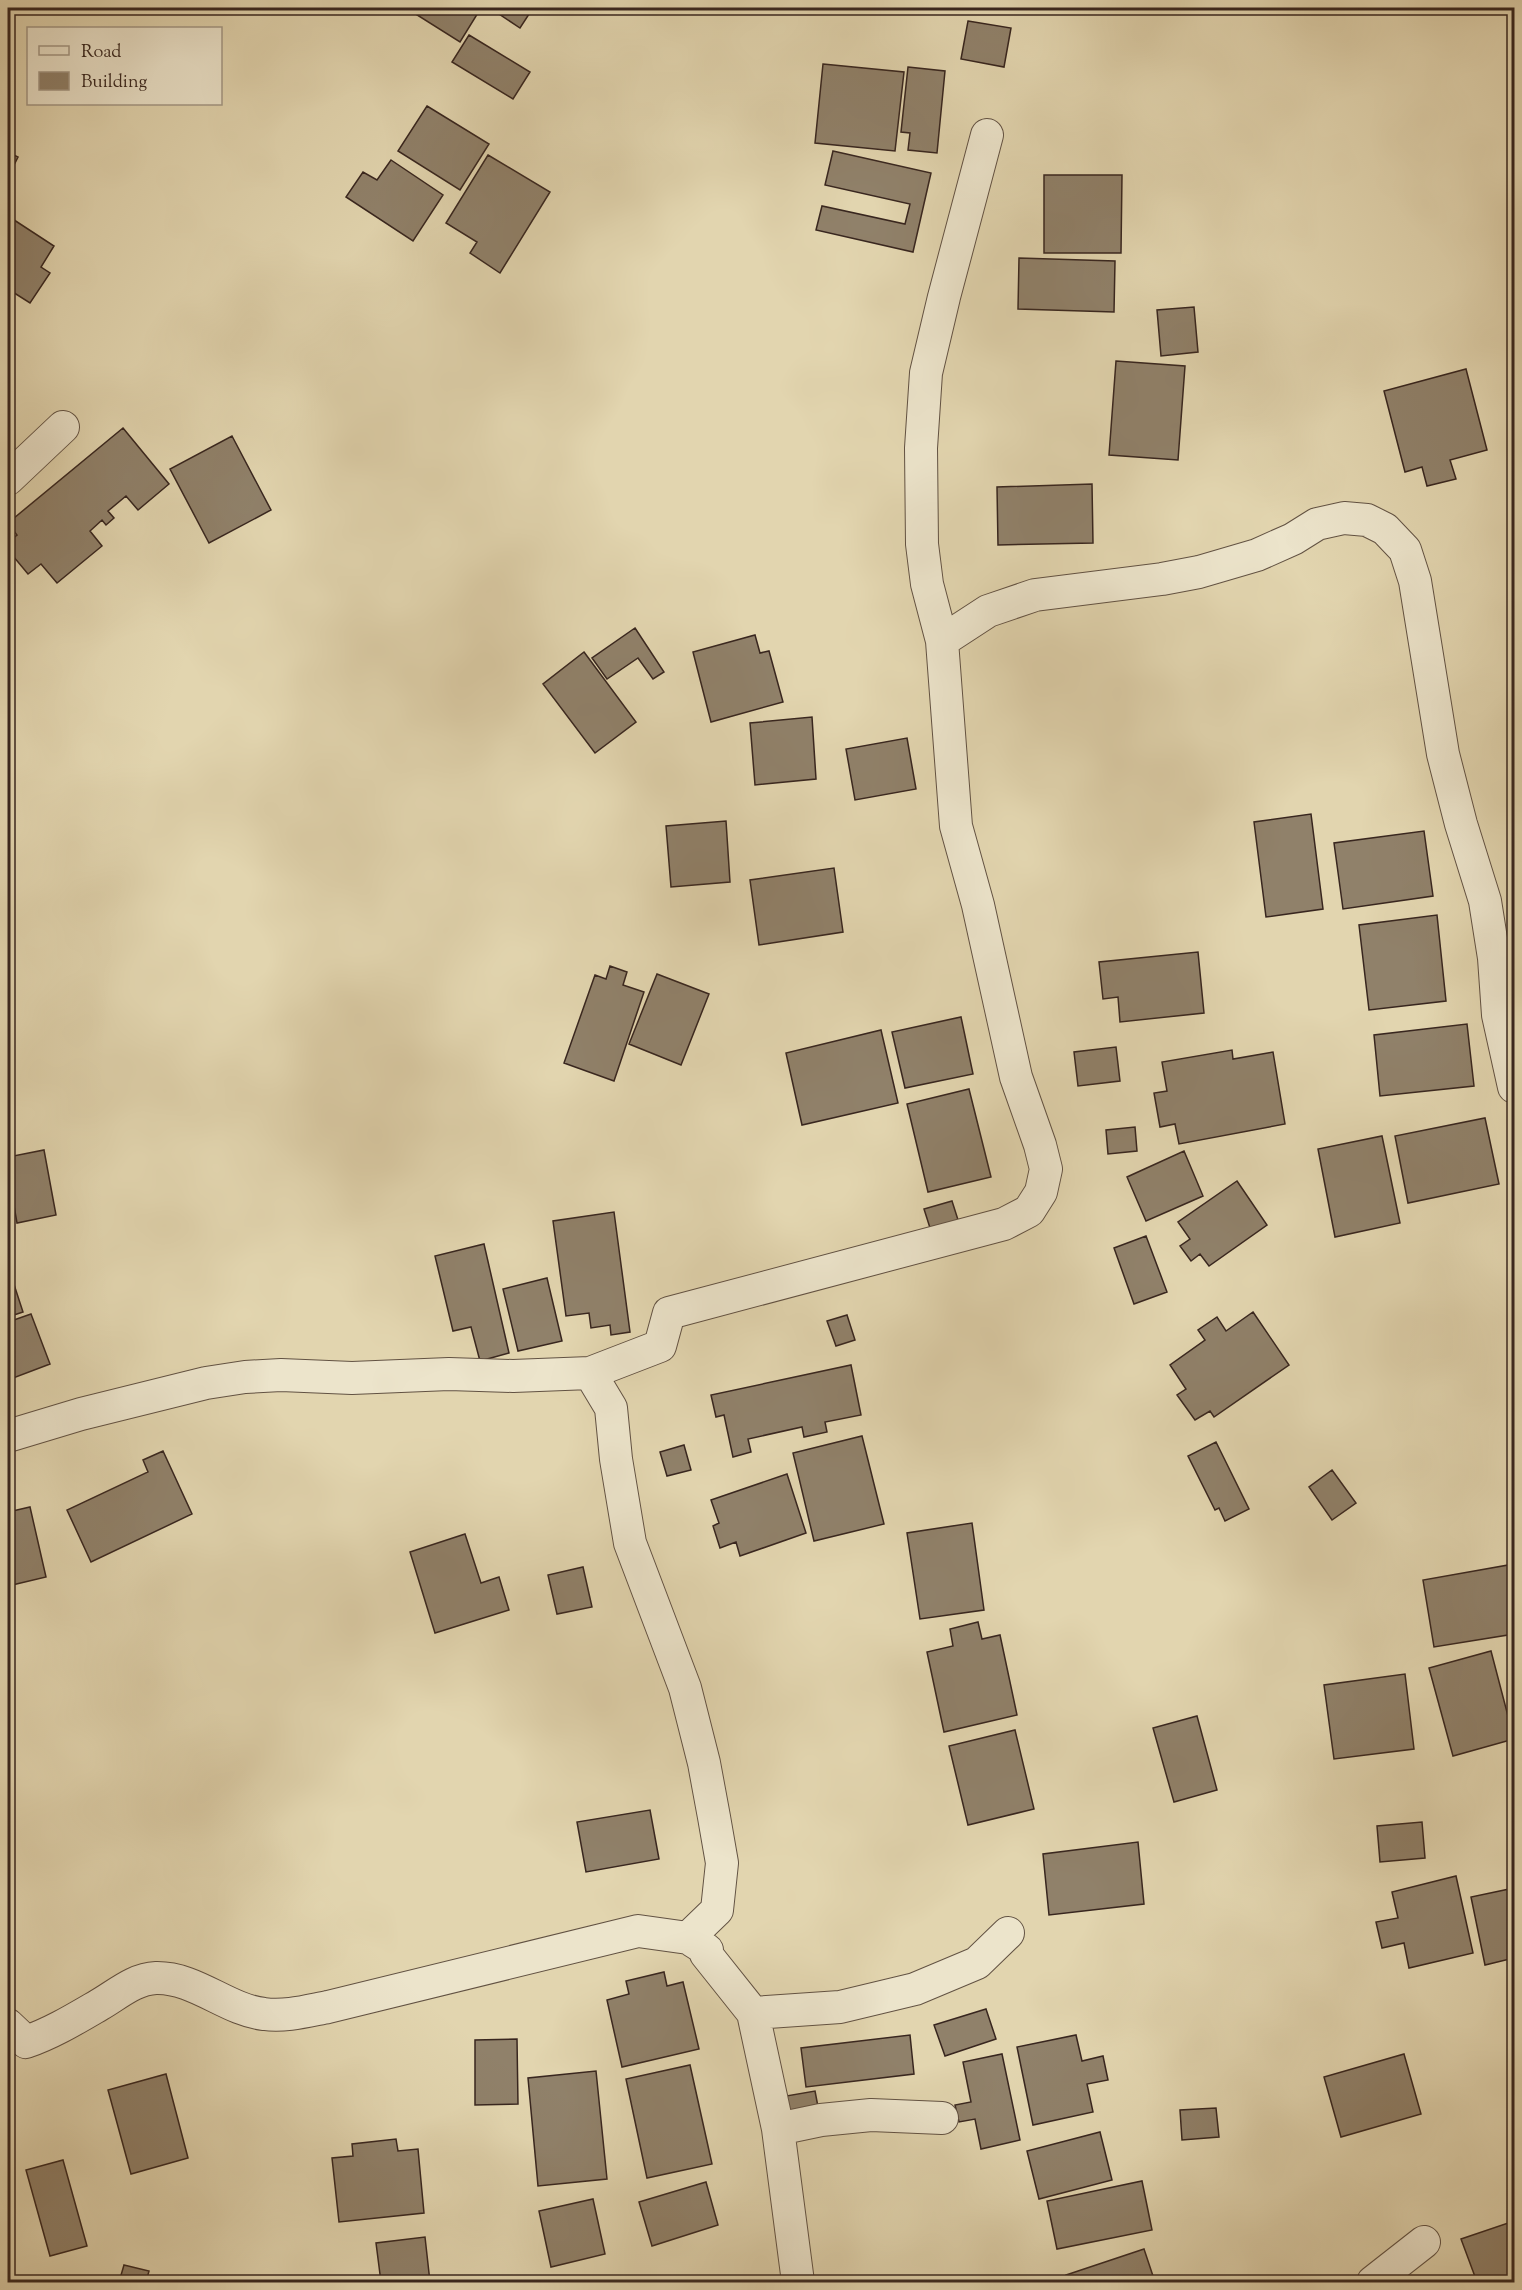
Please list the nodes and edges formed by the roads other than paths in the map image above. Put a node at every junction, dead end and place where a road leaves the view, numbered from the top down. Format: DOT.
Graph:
graph roads {
  1 [pos="987,135"];
  2 [pos="63,427"];
  3 [pos="8,479"];
  4 [pos="942,641"];
  5 [pos="1506,1018"];
  6 [pos="1515,1087"];
  7 [pos="590,1373"];
  8 [pos="8,1436"];
  9 [pos="1008,1933"];
  10 [pos="688,1938"];
  11 [pos="753,2013"];
  12 [pos="8,2025"];
  13 [pos="942,2118"];
  14 [pos="778,2129"];
  15 [pos="1424,2242"];
  16 [pos="798,2283"];
  17 [pos="1373,2283"];
  1 -- 4 [label="street"];
  2 -- 3 [label="street"];
  4 -- 5 [label="street"];
  4 -- 7 [label="street"];
  5 -- 6 [label="street"];
  7 -- 8 [label="street"];
  7 -- 10 [label="street"];
  9 -- 11 [label="street"];
  10 -- 11 [label="street"];
  10 -- 12 [label="street"];
  11 -- 14 [label="street"];
  13 -- 14 [label="street"];
  14 -- 16 [label="street"];
  15 -- 17 [label="street"];
}
